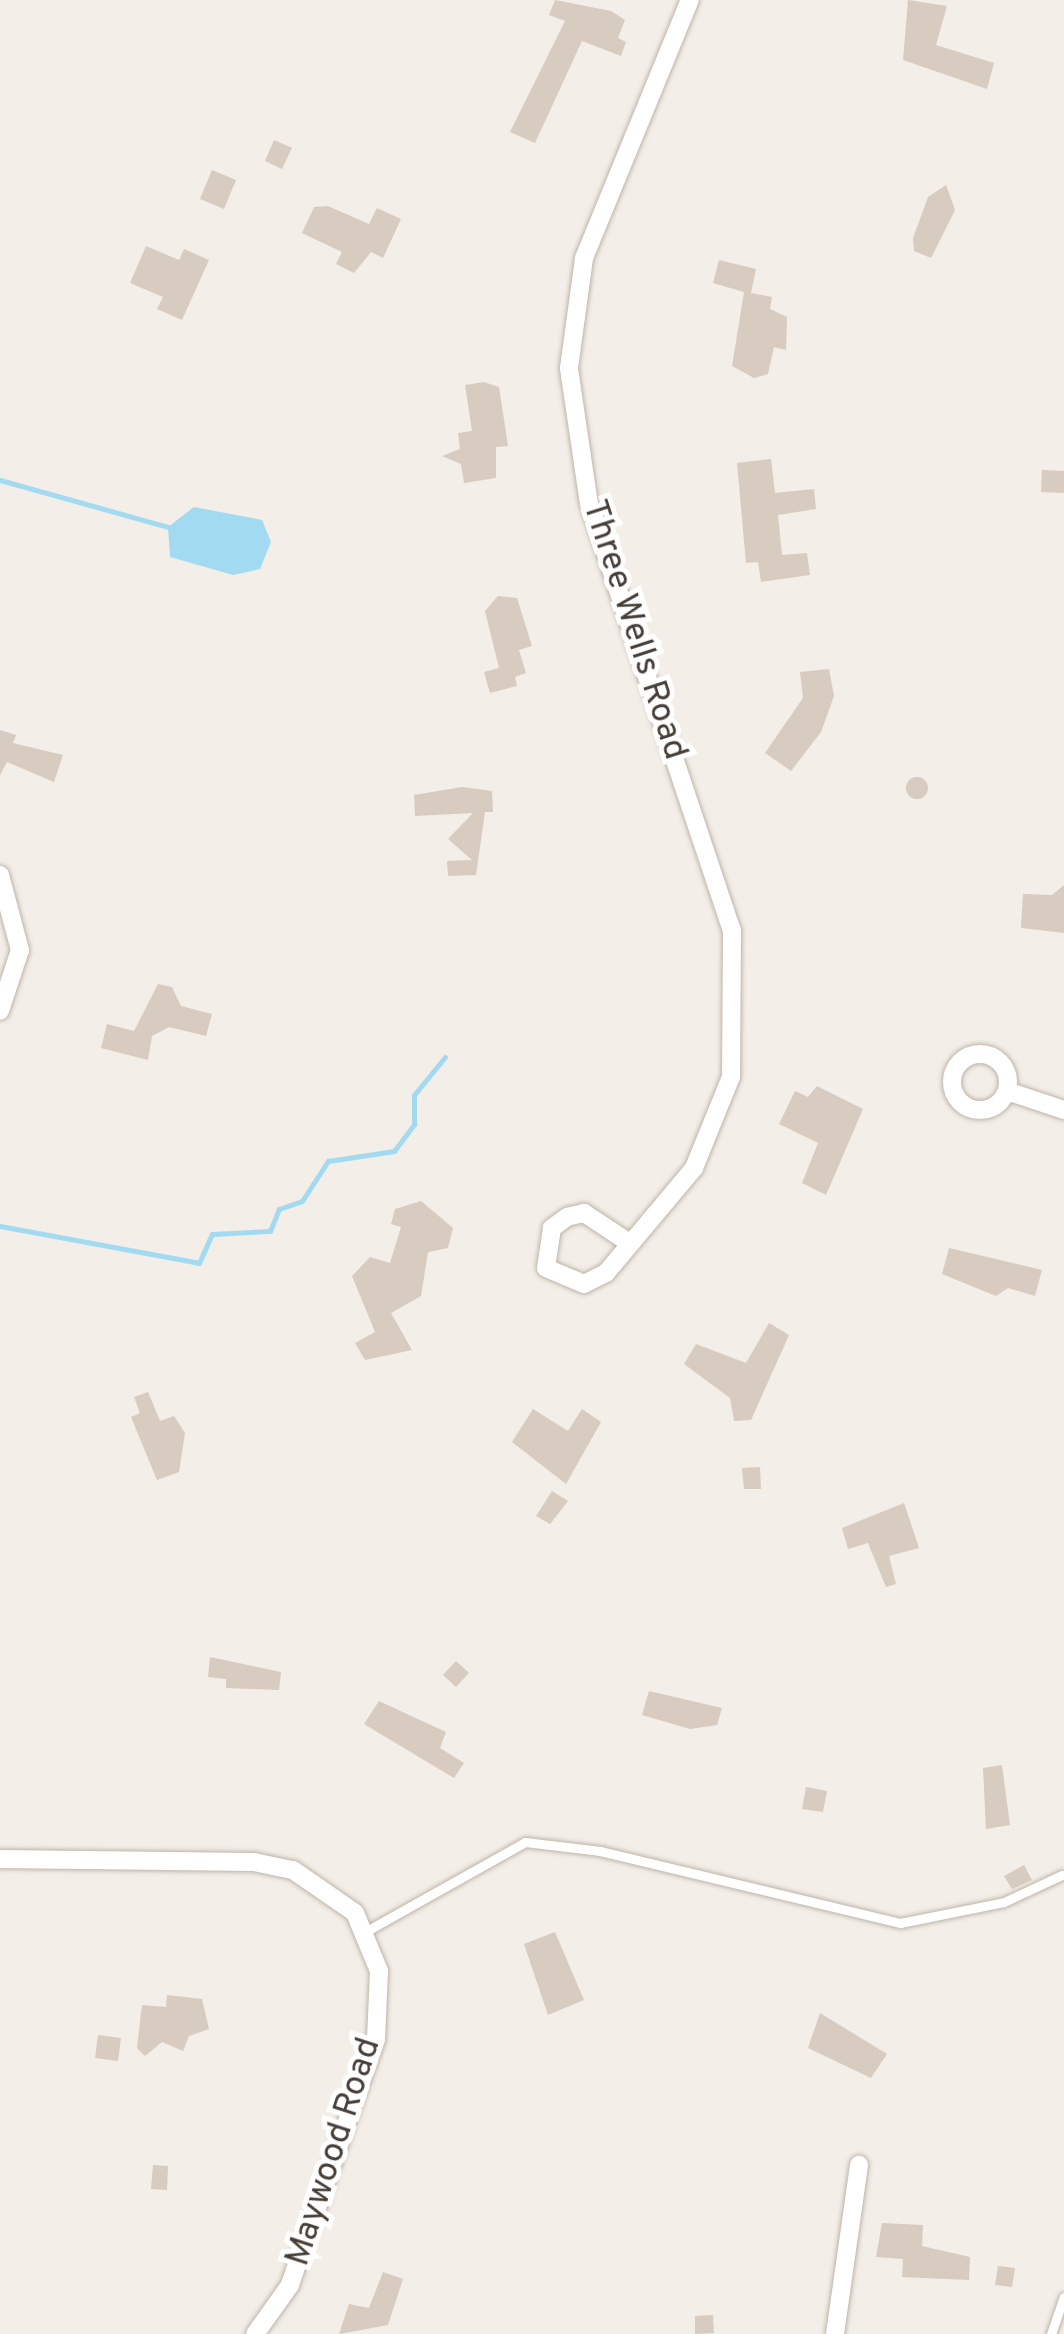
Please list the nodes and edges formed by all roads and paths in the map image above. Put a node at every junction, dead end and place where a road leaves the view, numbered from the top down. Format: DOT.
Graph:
graph roads {
  1 [pos="690,0"];
  2 [pos="0,875"];
  3 [pos="0,1012"];
  4 [pos="1006,1091"];
  5 [pos="1064,1110"];
  6 [pos="628,1242"];
  7 [pos="0,1859"];
  8 [pos="1062,1875"];
  9 [pos="363,1933"];
  10 [pos="859,2165"];
  11 [pos="1064,2297"];
  12 [pos="255,2334"];
  13 [pos="835,2334"];
  14 [pos="1051,2334"];
  1 -- 6 [label="street, Three Wells Road"];
  2 -- 3 [label="street"];
  4 -- 5 [label="street"];
  6 -- 6 [label="street, Three Wells Road"];
  7 -- 9 [label="street, Maywood Road"];
  8 -- 9 [label="lane"];
  9 -- 12 [label="street, Maywood Road"];
  10 -- 13 [label="street"];
  11 -- 14 [label="lane"];
}
